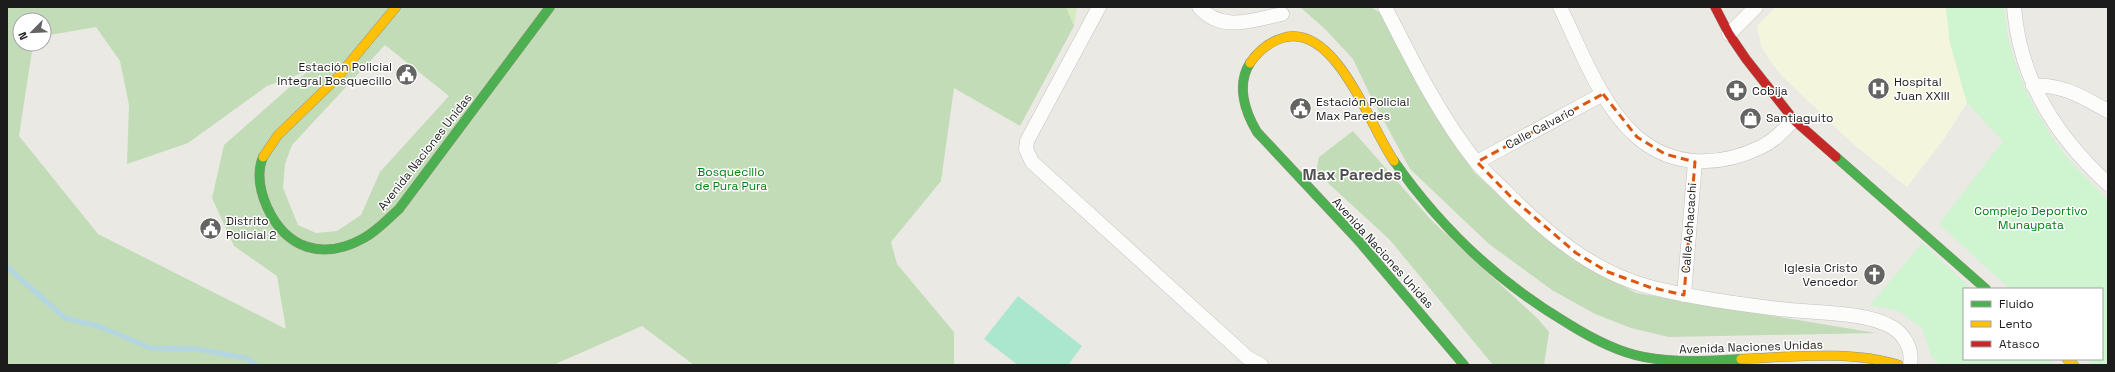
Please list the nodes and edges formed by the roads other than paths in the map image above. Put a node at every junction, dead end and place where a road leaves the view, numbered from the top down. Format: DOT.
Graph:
graph roads {
  1 [pos="396,7"];
  2 [pos="550,7"];
  3 [pos="1099,7"];
  4 [pos="1199,7"];
  5 [pos="1385,7"];
  6 [pos="1560,7"];
  7 [pos="1715,7"];
  8 [pos="1756,7"];
  9 [pos="2014,7"];
  10 [pos="1280,11"];
  11 [pos="1729,34"];
  12 [pos="1290,36"];
  13 [pos="2033,86"];
  14 [pos="1603,94"];
  15 [pos="2108,111"];
  16 [pos="1794,120"];
  17 [pos="1477,162"];
  18 [pos="1695,162"];
  19 [pos="2108,184"];
  20 [pos="1985,288"];
  21 [pos="1684,295"];
  22 [pos="1261,365"];
  23 [pos="1464,365"];
  24 [pos="1899,365"];
  25 [pos="1910,365"];
  1 -- 2 [label="street, Avenida Naciones Unidas"];
  3 -- 22 [label="street"];
  4 -- 10 [label="street"];
  5 -- 17 [label="street"];
  6 -- 14 [label="street"];
  7 -- 11 [label="street"];
  8 -- 11 [label="street"];
  9 -- 13 [label="street"];
  10 -- 12 [label="street"];
  11 -- 16 [label="street"];
  12 -- 23 [label="street, Avenida Naciones Unidas"];
  12 -- 24 [label="street, Avenida Naciones Unidas"];
  13 -- 15 [label="street"];
  13 -- 19 [label="street"];
  14 -- 17 [label="street, Calle Calvario"];
  14 -- 18 [label="street"];
  16 -- 18 [label="street"];
  16 -- 20 [label="street"];
  17 -- 21 [label="street"];
  18 -- 21 [label="street, Calle Achacachi"];
  21 -- 25 [label="street"];
}
